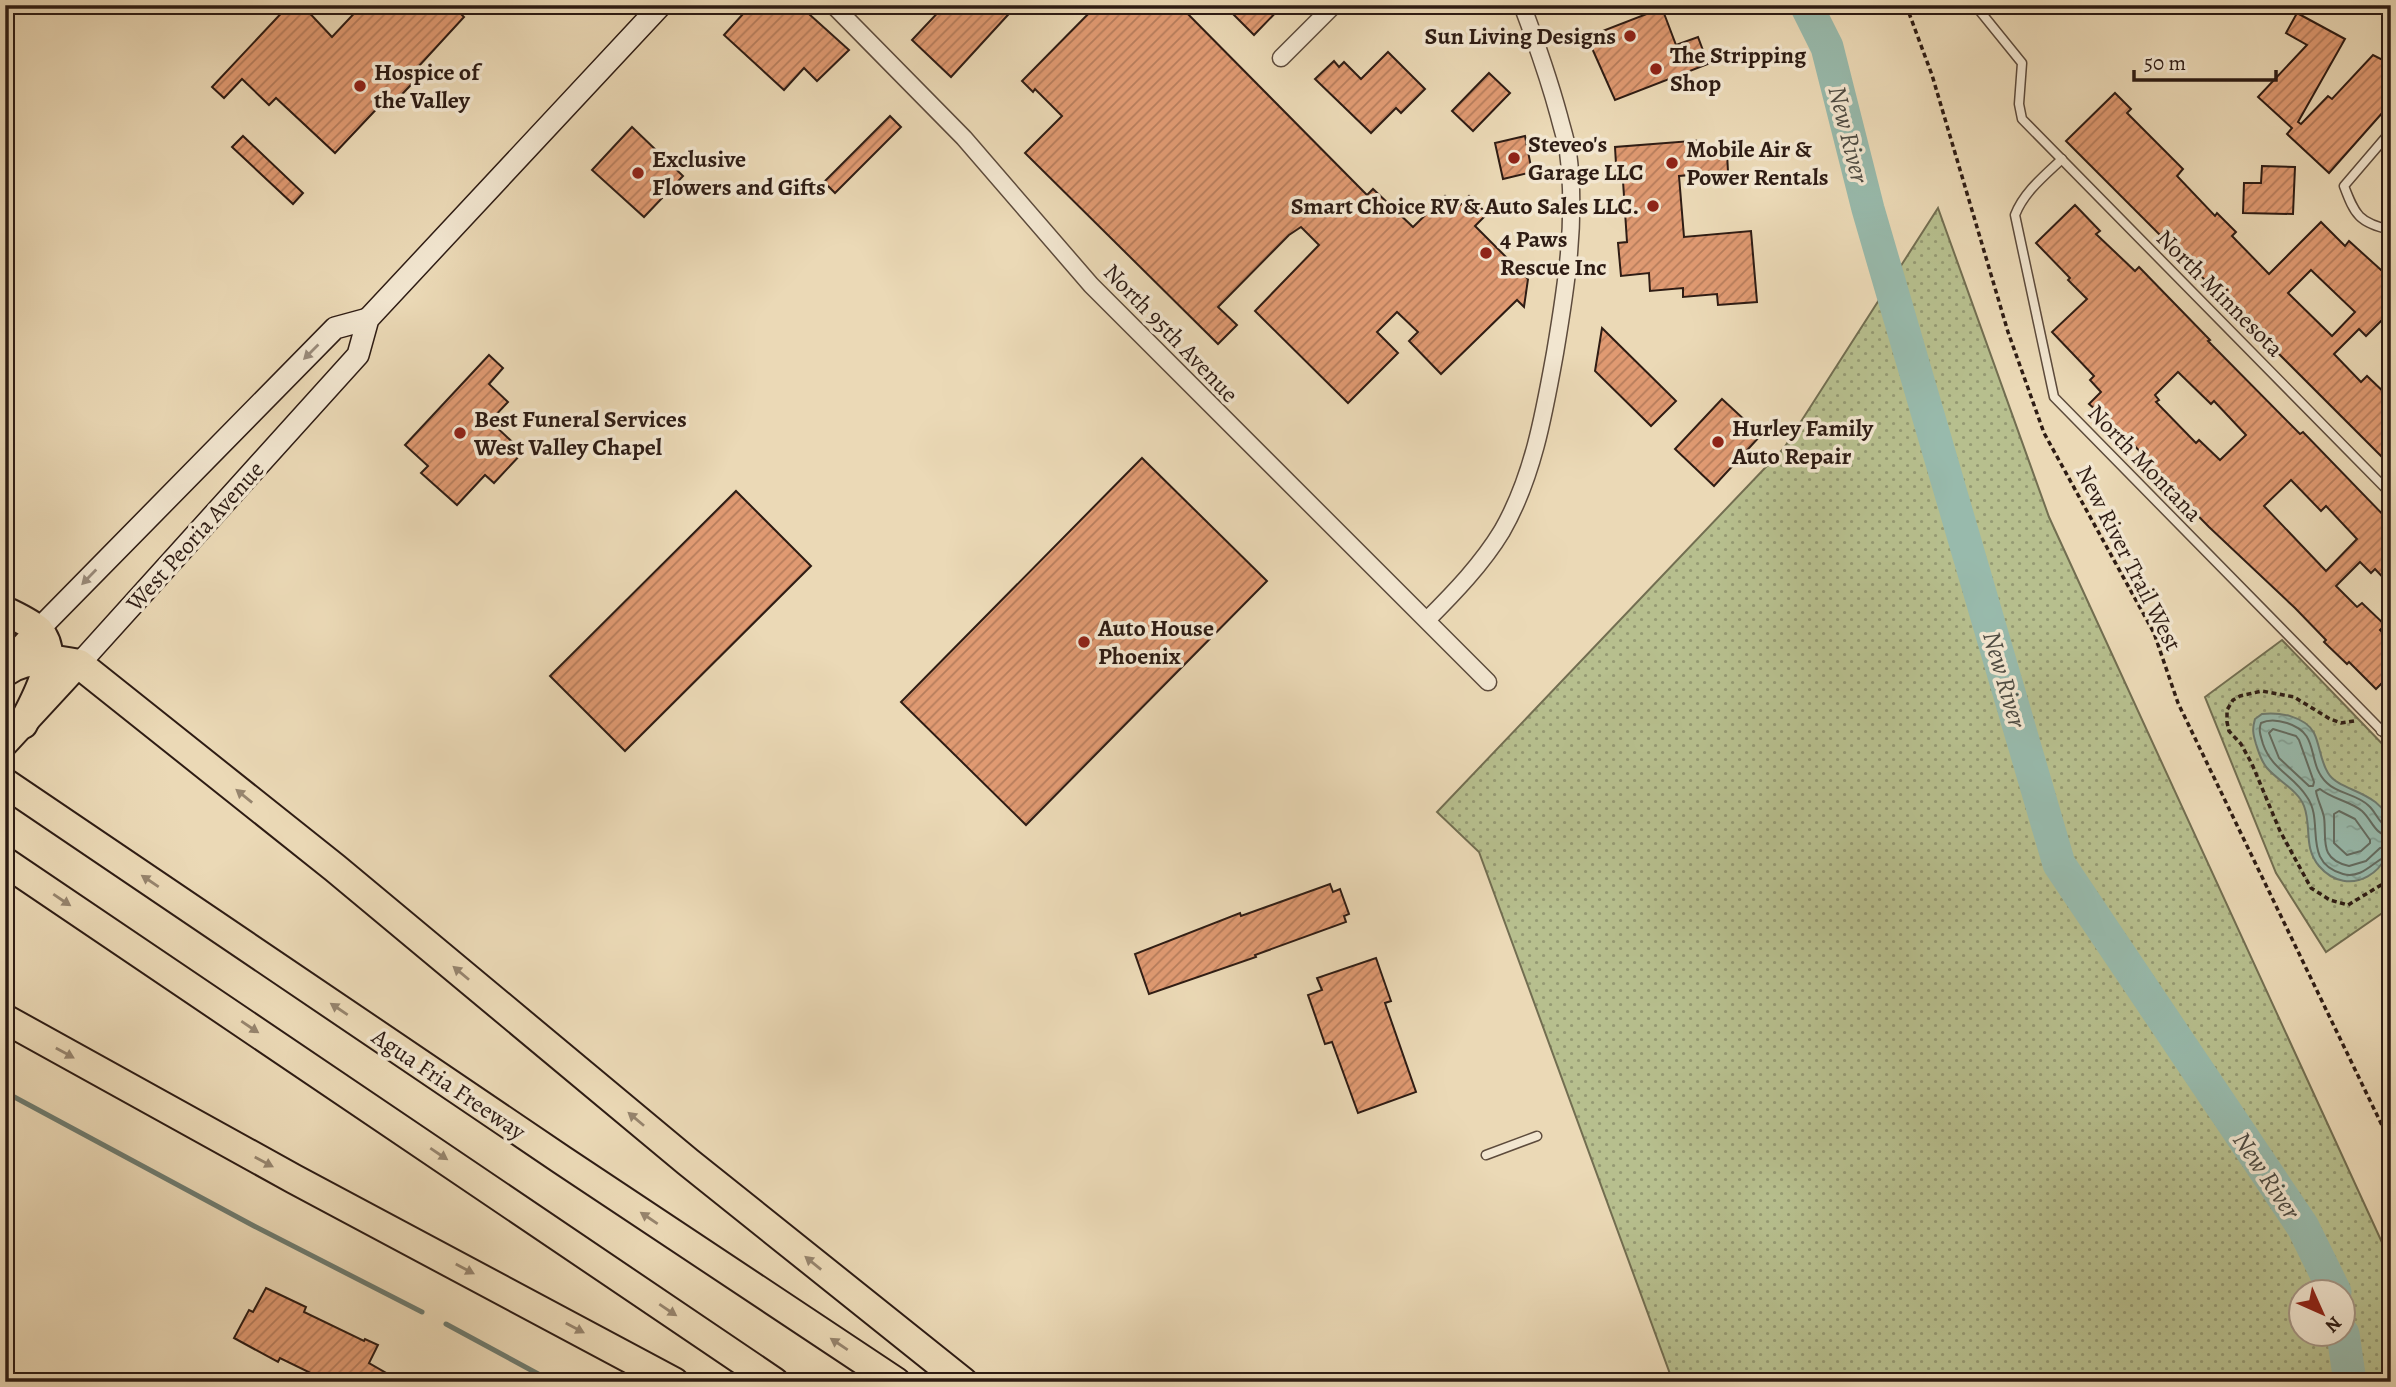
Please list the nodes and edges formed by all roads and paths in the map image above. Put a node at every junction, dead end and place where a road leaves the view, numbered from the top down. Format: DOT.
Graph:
graph roads {
  1 [pos="660,5"];
  2 [pos="833,5"];
  3 [pos="1334,5"];
  4 [pos="1522,5"];
  5 [pos="1906,5"];
  6 [pos="1975,5"];
  7 [pos="1281,58"];
  8 [pos="2391,131"];
  9 [pos="2062,159"];
  10 [pos="2391,230"];
  11 [pos="368,319"];
  12 [pos="2391,494"];
  13 [pos="5,611"];
  14 [pos="1427,620"];
  15 [pos="38,630"];
  16 [pos="48,660"];
  17 [pos="79,664"];
  18 [pos="5,666"];
  19 [pos="5,672"];
  20 [pos="1488,682"];
  21 [pos="2364,714"];
  22 [pos="2391,720"];
  23 [pos="2381,731"];
  24 [pos="14,734"];
  25 [pos="2391,740"];
  26 [pos="2391,770"];
  27 [pos="15,789"];
  28 [pos="2391,798"];
  29 [pos="5,862"];
  30 [pos="2391,879"];
  31 [pos="5,1019"];
  32 [pos="1537,1136"];
  33 [pos="2391,1144"];
  34 [pos="1486,1155"];
  35 [pos="674,1382"];
  36 [pos="774,1382"];
  37 [pos="896,1382"];
  38 [pos="963,1382"];
  1 -- 11 [label="main road, West Peoria Avenue"];
  2 -- 14 [label="street, North 95th Avenue"];
  3 -- 7 [label="street"];
  4 -- 14 [label="street"];
  5 -- 33 [label="path, New River Trail West"];
  6 -- 9 [label="lane, North Minnesota"];
  8 -- 10 [label="lane"];
  9 -- 12 [label="lane, North Minnesota"];
  9 -- 21 [label="lane, North Montana"];
  11 -- 15 [label="main road, West Peoria Avenue, one-way"];
  11 -- 17 [label="main road, West Peoria Avenue"];
  13 -- 15 [label="highway"];
  14 -- 20 [label="street, North 95th Avenue"];
  15 -- 16 [label="highway"];
  15 -- 18 [label="main road, West Peoria Avenue"];
  16 -- 17 [label="highway"];
  16 -- 19 [label="highway"];
  16 -- 24 [label="highway"];
  17 -- 24 [label="main road, West Peoria Avenue"];
  38 -- 17 [label="highway, one-way"];
  21 -- 23 [label="lane, North Montana"];
  21 -- 30 [label="path"];
  22 -- 23 [label="lane"];
  23 -- 25 [label="lane, North Montana"];
  26 -- 28 [label="path"];
  37 -- 27 [label="highway, Agua Fria Freeway, one-way"];
  29 -- 36 [label="highway, one-way"];
  31 -- 35 [label="highway, one-way"];
  32 -- 34 [label="lane"];
}
